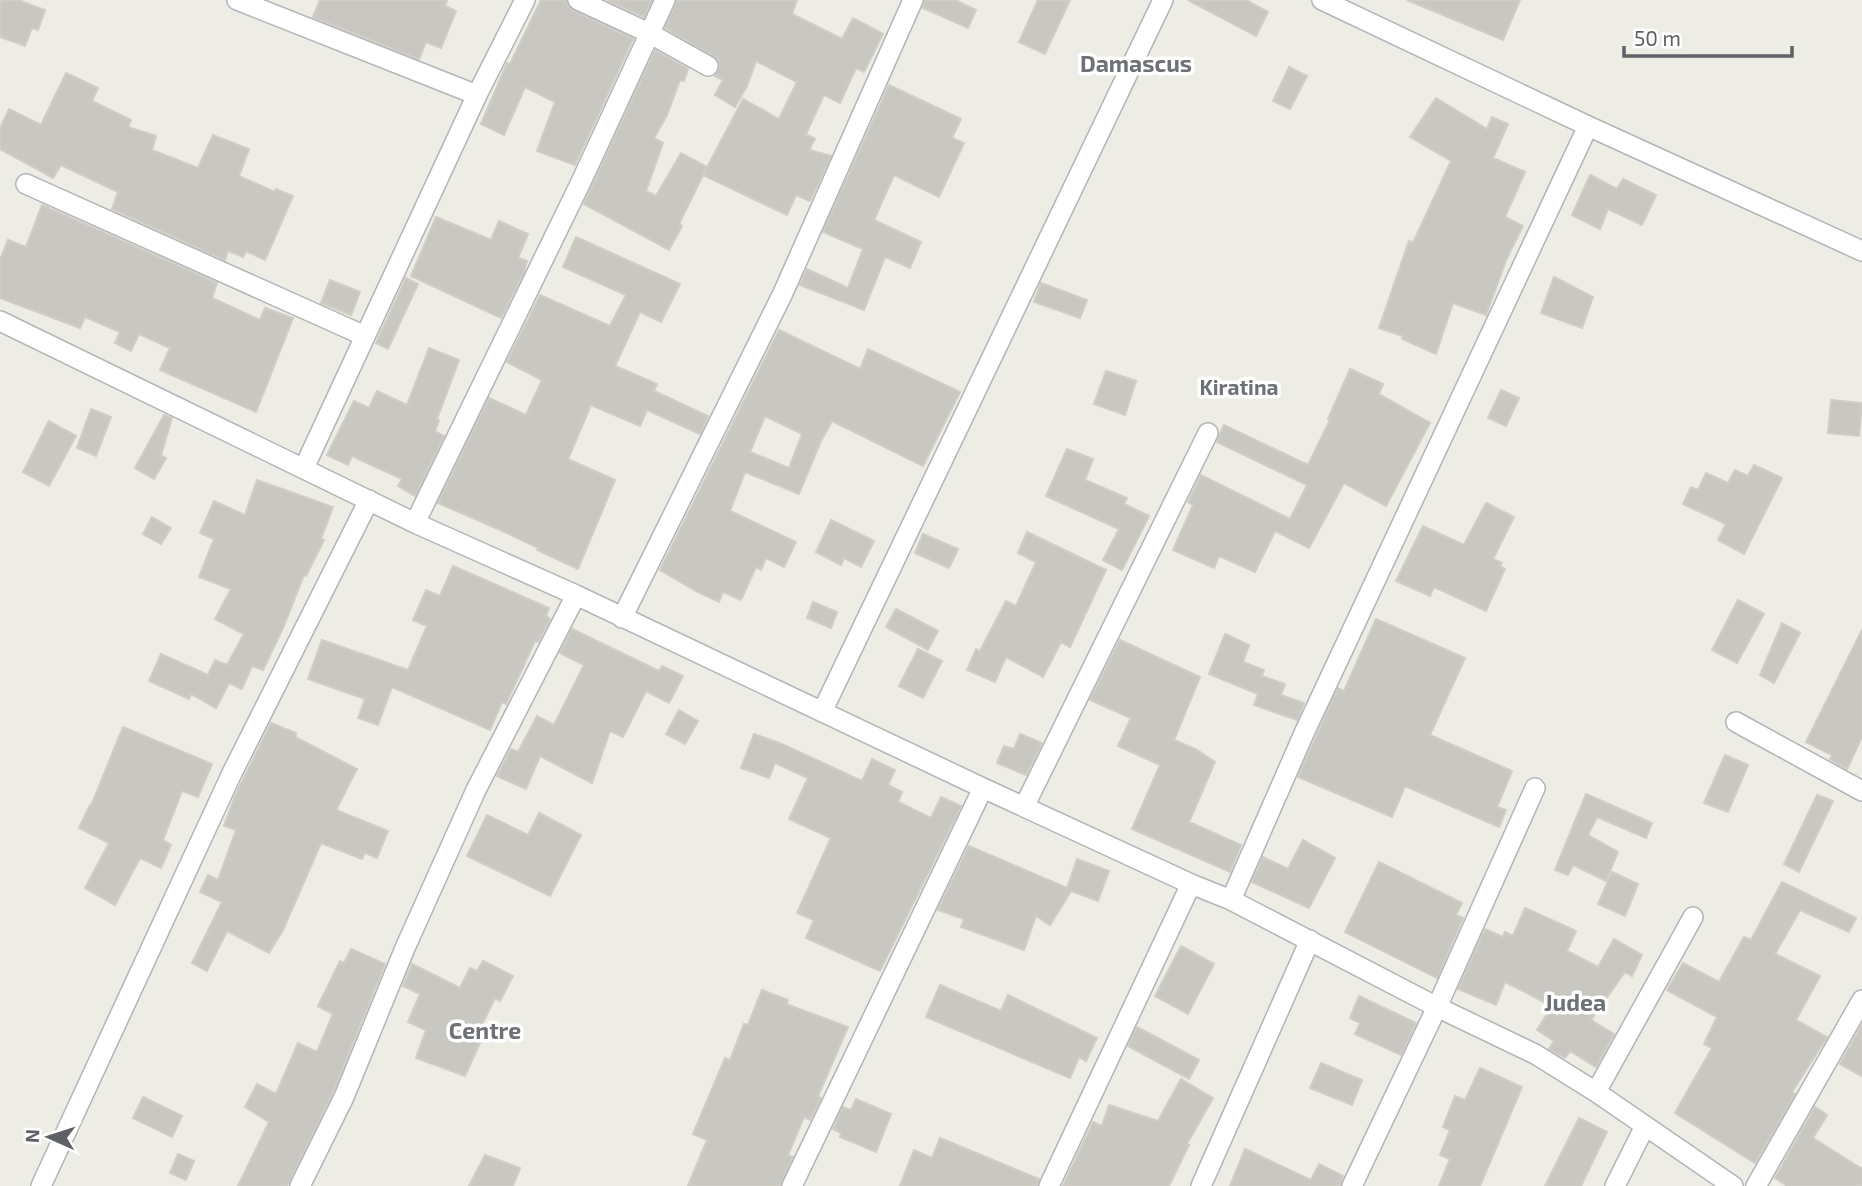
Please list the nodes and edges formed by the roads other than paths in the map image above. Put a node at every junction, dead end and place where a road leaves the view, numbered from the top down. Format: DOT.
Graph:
graph roads {
  1 [pos="237,0"];
  2 [pos="525,0"];
  3 [pos="578,0"];
  4 [pos="665,0"];
  5 [pos="913,0"];
  6 [pos="1163,0"];
  7 [pos="1322,0"];
  8 [pos="649,33"];
  9 [pos="708,66"];
  10 [pos="477,95"];
  11 [pos="1588,126"];
  12 [pos="26,184"];
  13 [pos="1862,251"];
  14 [pos="0,321"];
  15 [pos="365,336"];
  16 [pos="1208,433"];
  17 [pos="304,468"];
  18 [pos="369,500"];
  19 [pos="415,523"];
  20 [pos="576,595"];
  21 [pos="622,618"];
  22 [pos="822,712"];
  23 [pos="1736,722"];
  24 [pos="983,788"];
  25 [pos="1535,788"];
  26 [pos="1862,791"];
  27 [pos="1024,807"];
  28 [pos="1191,884"];
  29 [pos="1231,900"];
  30 [pos="1693,917"];
  31 [pos="1310,940"];
  32 [pos="1862,1000"];
  33 [pos="1437,1007"];
  34 [pos="1596,1092"];
  35 [pos="1645,1126"];
  36 [pos="41,1186"];
  37 [pos="299,1186"];
  38 [pos="792,1186"];
  39 [pos="1049,1186"];
  40 [pos="1201,1186"];
  41 [pos="1352,1186"];
  42 [pos="1615,1186"];
  43 [pos="1733,1186"];
  44 [pos="1756,1186"];
  1 -- 10 [label="street"];
  2 -- 10 [label="street"];
  3 -- 8 [label="street"];
  4 -- 8 [label="street"];
  5 -- 21 [label="street"];
  6 -- 22 [label="street"];
  7 -- 11 [label="street"];
  8 -- 9 [label="street"];
  8 -- 19 [label="street"];
  10 -- 15 [label="street"];
  11 -- 13 [label="street"];
  11 -- 29 [label="street"];
  12 -- 15 [label="street"];
  14 -- 17 [label="street"];
  15 -- 17 [label="street"];
  16 -- 27 [label="street"];
  17 -- 18 [label="street"];
  18 -- 19 [label="street"];
  18 -- 36 [label="street"];
  19 -- 20 [label="street"];
  20 -- 21 [label="street"];
  20 -- 37 [label="street"];
  21 -- 22 [label="street"];
  22 -- 24 [label="street"];
  23 -- 26 [label="street"];
  24 -- 27 [label="street"];
  24 -- 38 [label="street"];
  25 -- 33 [label="street"];
  27 -- 28 [label="street"];
  28 -- 29 [label="street"];
  28 -- 39 [label="street"];
  29 -- 31 [label="street"];
  30 -- 34 [label="street"];
  31 -- 33 [label="street"];
  31 -- 40 [label="street"];
  32 -- 44 [label="street"];
  33 -- 34 [label="street"];
  33 -- 41 [label="street"];
  34 -- 35 [label="street"];
  35 -- 42 [label="street"];
  35 -- 43 [label="street"];
}
